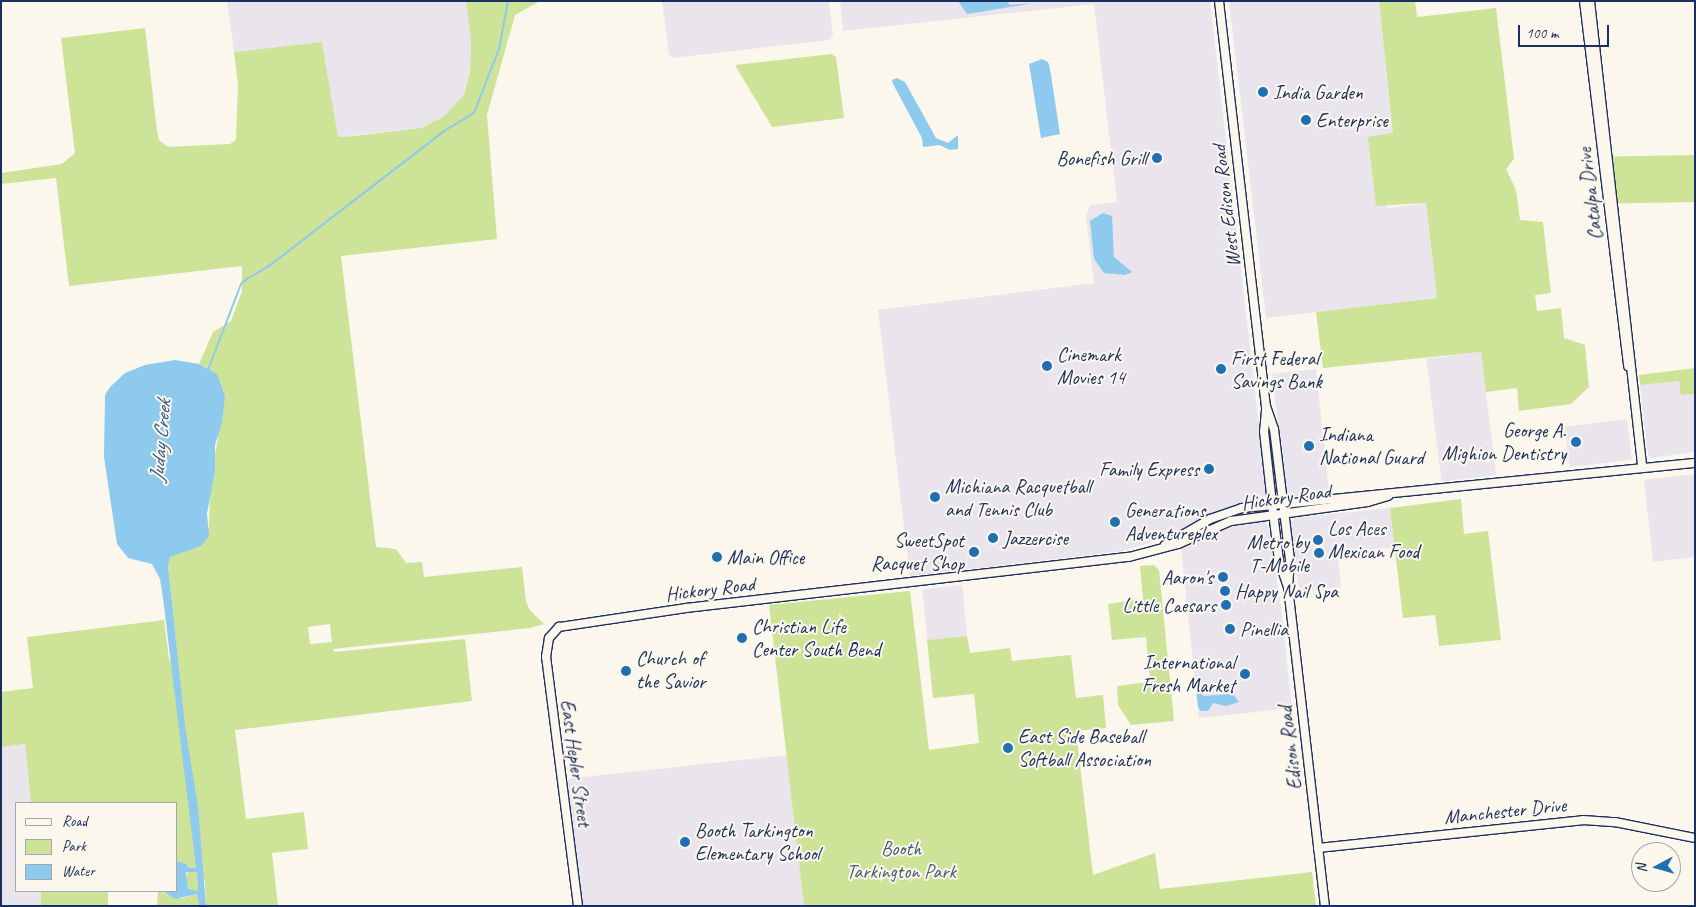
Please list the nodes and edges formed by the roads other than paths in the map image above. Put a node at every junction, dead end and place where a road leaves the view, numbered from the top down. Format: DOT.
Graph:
graph roads {
  1 [pos="1219,1"];
  2 [pos="1584,1"];
  3 [pos="1590,1"];
  4 [pos="1632,383"];
  5 [pos="1266,406"];
  6 [pos="1695,463"];
  7 [pos="1642,468"];
  8 [pos="1388,496"];
  9 [pos="1284,502"];
  10 [pos="1272,504"];
  11 [pos="1285,512"];
  12 [pos="1274,514"];
  13 [pos="1163,547"];
  14 [pos="1288,587"];
  15 [pos="557,628"];
  16 [pos="1695,838"];
  17 [pos="1318,848"];
  18 [pos="578,906"];
  19 [pos="1326,906"];
  1 -- 5 [label="street, West Edison Road"];
  2 -- 4 [label="street, Catalpa Drive"];
  3 -- 4 [label="street, Catalpa Drive"];
  4 -- 7 [label="street, Catalpa Drive"];
  5 -- 9 [label="street, West Edison Road"];
  5 -- 10 [label="street, West Edison Road"];
  6 -- 7 [label="street, Hickory Road"];
  7 -- 8 [label="street, Hickory Road"];
  8 -- 9 [label="street, Hickory Road"];
  8 -- 11 [label="street, Hickory Road"];
  9 -- 10 [label="street, Hickory Road"];
  9 -- 11 [label="street, Edison Road"];
  10 -- 12 [label="street, Edison Road"];
  10 -- 13 [label="street, Hickory Road"];
  11 -- 12 [label="street, Hickory Road"];
  11 -- 14 [label="street, Edison Road"];
  12 -- 13 [label="street, Hickory Road"];
  12 -- 14 [label="street, Edison Road"];
  13 -- 15 [label="street, Hickory Road"];
  14 -- 17 [label="street, Edison Road"];
  15 -- 18 [label="street, East Hepler Street"];
  16 -- 17 [label="street, Manchester Drive"];
  17 -- 19 [label="street, Edison Road"];
}
